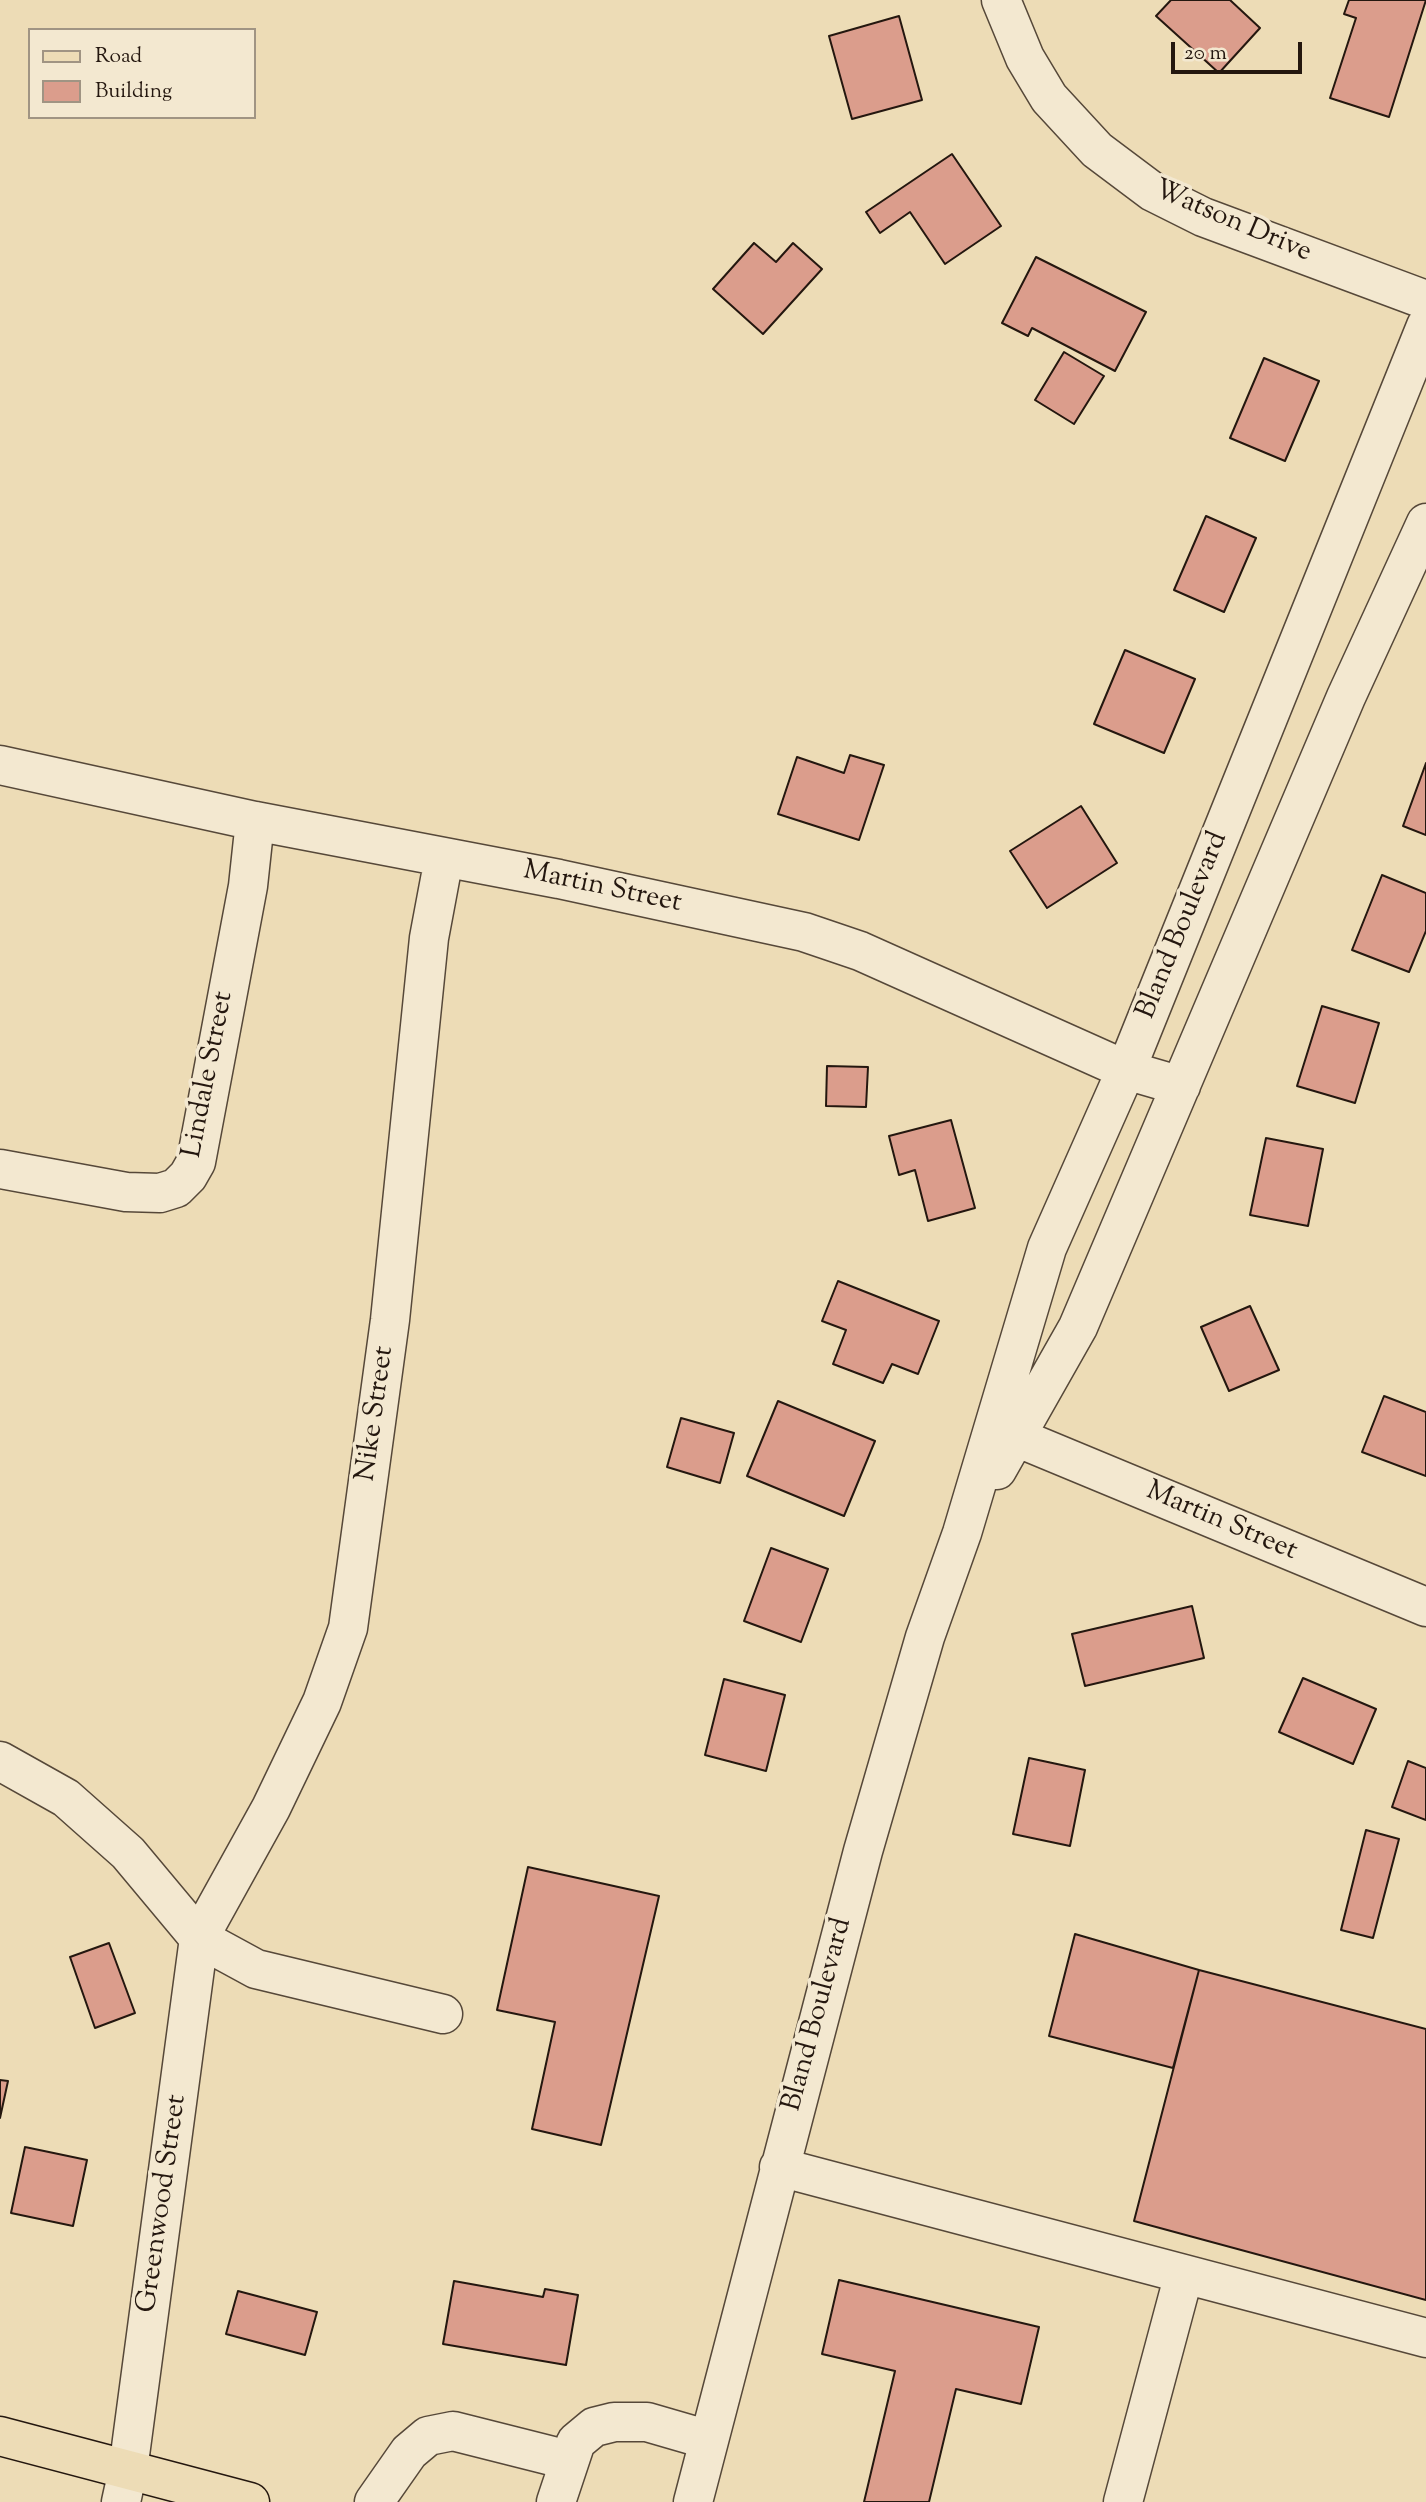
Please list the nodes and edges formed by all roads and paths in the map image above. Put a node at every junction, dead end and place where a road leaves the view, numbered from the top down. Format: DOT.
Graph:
graph roads {
  1 [pos="1000,0"];
  2 [pos="1426,300"];
  3 [pos="1426,326"];
  4 [pos="1426,523"];
  5 [pos="0,765"];
  6 [pos="255,821"];
  7 [pos="444,858"];
  8 [pos="1126,1070"];
  9 [pos="1181,1086"];
  10 [pos="0,1169"];
  11 [pos="1016,1437"];
  12 [pos="962,1533"];
  13 [pos="1426,1607"];
  14 [pos="0,1761"];
  15 [pos="199,1938"];
  16 [pos="443,2014"];
  17 [pos="779,2167"];
  18 [pos="1184,2274"];
  19 [pos="1426,2338"];
  20 [pos="0,2436"];
  21 [pos="709,2440"];
  22 [pos="568,2460"];
  23 [pos="124,2486"];
  24 [pos="250,2502"];
  25 [pos="374,2502"];
  26 [pos="556,2502"];
  27 [pos="693,2502"];
  28 [pos="1122,2502"];
  1 -- 2 [label="street, Watson Drive"];
  3 -- 8 [label="street, Bland Boulevard"];
  4 -- 9 [label="street, Bland Boulevard"];
  5 -- 6 [label="street, Martin Street"];
  6 -- 7 [label="street, Martin Street"];
  6 -- 10 [label="street, Lindale Street"];
  7 -- 8 [label="street, Martin Street"];
  7 -- 15 [label="street, Nike Street"];
  8 -- 9 [label="street, Martin Street"];
  8 -- 12 [label="street, Bland Boulevard"];
  9 -- 11 [label="street, Bland Boulevard"];
  11 -- 12 [label="street, Bland Boulevard"];
  11 -- 13 [label="street, Martin Street"];
  12 -- 17 [label="street, Bland Boulevard"];
  14 -- 15 [label="street"];
  15 -- 16 [label="street"];
  15 -- 23 [label="street, Greenwood Street"];
  17 -- 18 [label="street"];
  17 -- 21 [label="street, Bland Boulevard"];
  18 -- 19 [label="street"];
  18 -- 28 [label="street"];
  20 -- 23 [label="main road"];
  21 -- 22 [label="street"];
  21 -- 27 [label="street, Bland Boulevard"];
  22 -- 25 [label="street"];
  22 -- 26 [label="street"];
  23 -- 24 [label="main road"];
}
